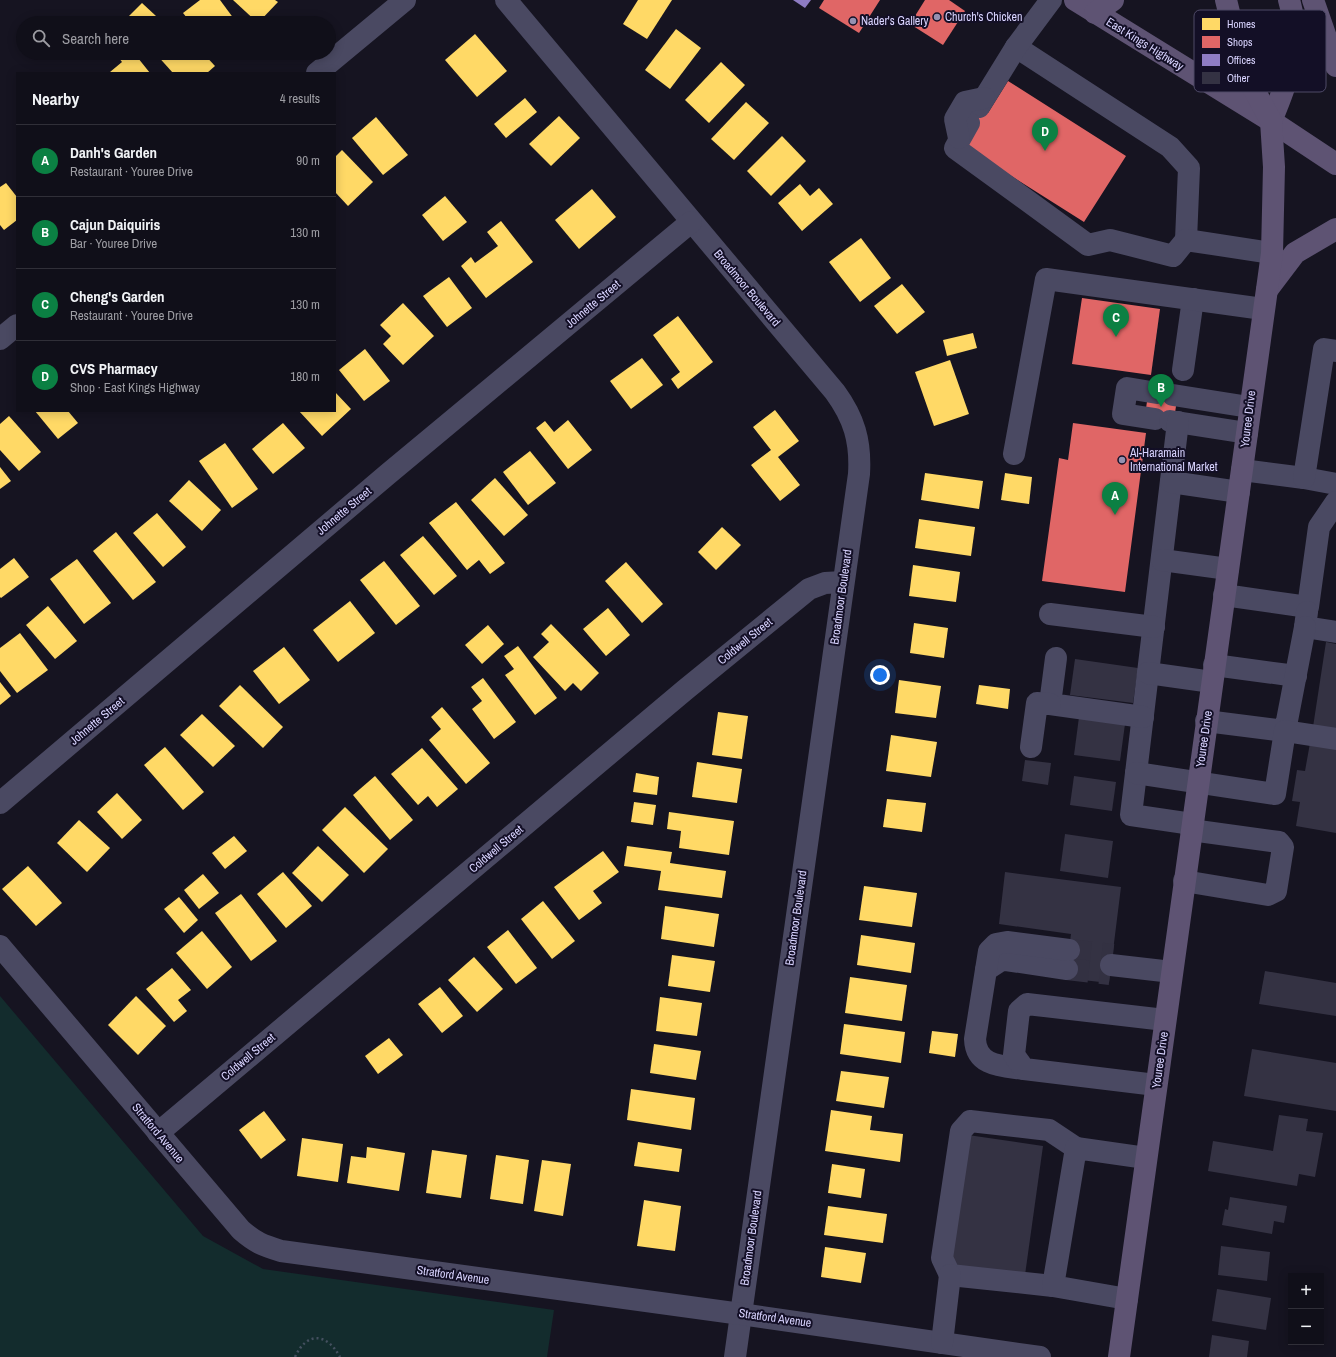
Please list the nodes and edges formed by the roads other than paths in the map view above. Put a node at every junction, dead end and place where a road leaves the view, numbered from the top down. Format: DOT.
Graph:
graph roads {
  1 [pos="405,0"];
  2 [pos="506,0"];
  3 [pos="1051,0"];
  4 [pos="1075,0"];
  5 [pos="1113,0"];
  6 [pos="1226,0"];
  7 [pos="1289,0"];
  8 [pos="1313,0"];
  9 [pos="1228,10"];
  10 [pos="1291,10"];
  11 [pos="1316,10"];
  12 [pos="1095,13"];
  13 [pos="1326,37"];
  14 [pos="1016,47"];
  15 [pos="336,57"];
  16 [pos="333,60"];
  17 [pos="1336,66"];
  18 [pos="318,72"];
  19 [pos="1194,74"];
  20 [pos="1224,92"];
  21 [pos="1255,92"];
  22 [pos="1283,92"];
  23 [pos="978,109"];
  24 [pos="1271,121"];
  25 [pos="959,142"];
  26 [pos="1336,164"];
  27 [pos="691,222"];
  28 [pos="1336,229"];
  29 [pos="1186,240"];
  30 [pos="1272,253"];
  31 [pos="1193,300"];
  32 [pos="1265,300"];
  33 [pos="16,326"];
  34 [pos="0,339"];
  35 [pos="1336,351"];
  36 [pos="1183,370"];
  37 [pos="1249,407"];
  38 [pos="1168,421"];
  39 [pos="1246,433"];
  40 [pos="1014,454"];
  41 [pos="1242,470"];
  42 [pos="1304,478"];
  43 [pos="1171,482"];
  44 [pos="1336,484"];
  45 [pos="1239,492"];
  46 [pos="1336,502"];
  47 [pos="1162,560"];
  48 [pos="1228,569"];
  49 [pos="843,582"];
  50 [pos="1224,595"];
  51 [pos="1050,614"];
  52 [pos="1306,617"];
  53 [pos="1154,627"];
  54 [pos="1336,632"];
  55 [pos="1056,658"];
  56 [pos="1148,673"];
  57 [pos="1213,674"];
  58 [pos="1296,676"];
  59 [pos="1050,704"];
  60 [pos="1143,717"];
  61 [pos="1206,721"];
  62 [pos="1286,731"];
  63 [pos="1336,739"];
  64 [pos="1030,747"];
  65 [pos="1136,773"];
  66 [pos="1198,782"];
  67 [pos="0,803"];
  68 [pos="1192,827"];
  69 [pos="1184,882"];
  70 [pos="0,946"];
  71 [pos="1068,959"];
  72 [pos="1116,965"];
  73 [pos="1172,972"];
  74 [pos="1165,1020"];
  75 [pos="1024,1069"];
  76 [pos="1156,1085"];
  77 [pos="158,1133"];
  78 [pos="1076,1148"];
  79 [pos="1146,1158"];
  80 [pos="950,1275"];
  81 [pos="1053,1286"];
  82 [pos="1127,1298"];
  83 [pos="741,1314"];
  84 [pos="942,1343"];
  85 [pos="735,1357"];
  86 [pos="1040,1357"];
  87 [pos="1119,1357"];
  1 -- 15 [label="street"];
  2 -- 27 [label="street, Broadmoor Boulevard"];
  3 -- 14 [label="street"];
  4 -- 12 [label="main road, East Kings Highway"];
  5 -- 12 [label="main road"];
  6 -- 9 [label="main road, Youree Drive"];
  7 -- 10 [label="main road, Youree Drive"];
  8 -- 11 [label="main road"];
  12 -- 19 [label="main road, East Kings Highway"];
  13 -- 17 [label="main road"];
  14 -- 23 [label="street"];
  14 -- 29 [label="street"];
  16 -- 18 [label="street"];
  20 -- 24 [label="main road, East Kings Highway"];
  21 -- 24 [label="main road, Youree Drive"];
  22 -- 24 [label="main road, Youree Drive"];
  23 -- 25 [label="street"];
  23 -- 25 [label="street"];
  24 -- 26 [label="main road, East Kings Highway"];
  24 -- 30 [label="main road, Youree Drive"];
  25 -- 29 [label="street"];
  27 -- 49 [label="street, Broadmoor Boulevard"];
  27 -- 67 [label="street, Johnette Street"];
  28 -- 32 [label="main road"];
  29 -- 30 [label="street"];
  30 -- 32 [label="main road, Youree Drive"];
  31 -- 32 [label="street"];
  31 -- 36 [label="street"];
  31 -- 40 [label="street"];
  32 -- 37 [label="main road, Youree Drive"];
  33 -- 34 [label="street"];
  35 -- 42 [label="street"];
  37 -- 38 [label="street"];
  37 -- 39 [label="main road, Youree Drive"];
  38 -- 39 [label="street"];
  38 -- 43 [label="street"];
  39 -- 41 [label="main road, Youree Drive"];
  41 -- 42 [label="street"];
  41 -- 45 [label="main road, Youree Drive"];
  42 -- 44 [label="street"];
  43 -- 45 [label="street"];
  43 -- 47 [label="street"];
  45 -- 48 [label="main road, Youree Drive"];
  46 -- 52 [label="street"];
  47 -- 48 [label="street"];
  47 -- 53 [label="street"];
  48 -- 50 [label="main road, Youree Drive"];
  49 -- 77 [label="street, Coldwell Street"];
  49 -- 83 [label="street, Broadmoor Boulevard"];
  50 -- 52 [label="street"];
  50 -- 57 [label="main road, Youree Drive"];
  51 -- 53 [label="street"];
  52 -- 54 [label="street"];
  52 -- 58 [label="street"];
  53 -- 56 [label="street"];
  55 -- 59 [label="street"];
  56 -- 57 [label="street"];
  56 -- 60 [label="street"];
  57 -- 58 [label="street"];
  57 -- 61 [label="main road, Youree Drive"];
  58 -- 62 [label="street"];
  59 -- 60 [label="street"];
  59 -- 64 [label="street"];
  60 -- 65 [label="street"];
  61 -- 62 [label="street"];
  61 -- 66 [label="main road, Youree Drive"];
  62 -- 63 [label="street"];
  62 -- 66 [label="street"];
  65 -- 66 [label="street"];
  65 -- 68 [label="street"];
  66 -- 68 [label="main road, Youree Drive"];
  68 -- 69 [label="main road, Youree Drive"];
  68 -- 69 [label="street"];
  69 -- 73 [label="main road, Youree Drive"];
  70 -- 77 [label="street, Stratford Avenue"];
  71 -- 75 [label="street"];
  72 -- 73 [label="street"];
  73 -- 74 [label="main road, Youree Drive"];
  74 -- 75 [label="street"];
  74 -- 76 [label="main road, Youree Drive"];
  75 -- 76 [label="street"];
  76 -- 79 [label="main road, Youree Drive"];
  77 -- 83 [label="street, Stratford Avenue"];
  78 -- 79 [label="street"];
  78 -- 80 [label="street"];
  78 -- 81 [label="street"];
  79 -- 82 [label="main road, Youree Drive"];
  80 -- 81 [label="street"];
  80 -- 84 [label="street"];
  81 -- 82 [label="street"];
  82 -- 87 [label="main road, Youree Drive"];
  83 -- 84 [label="street, Stratford Avenue"];
  83 -- 85 [label="street, Broadmoor Boulevard"];
  84 -- 86 [label="street, Stratford Avenue"];
}
